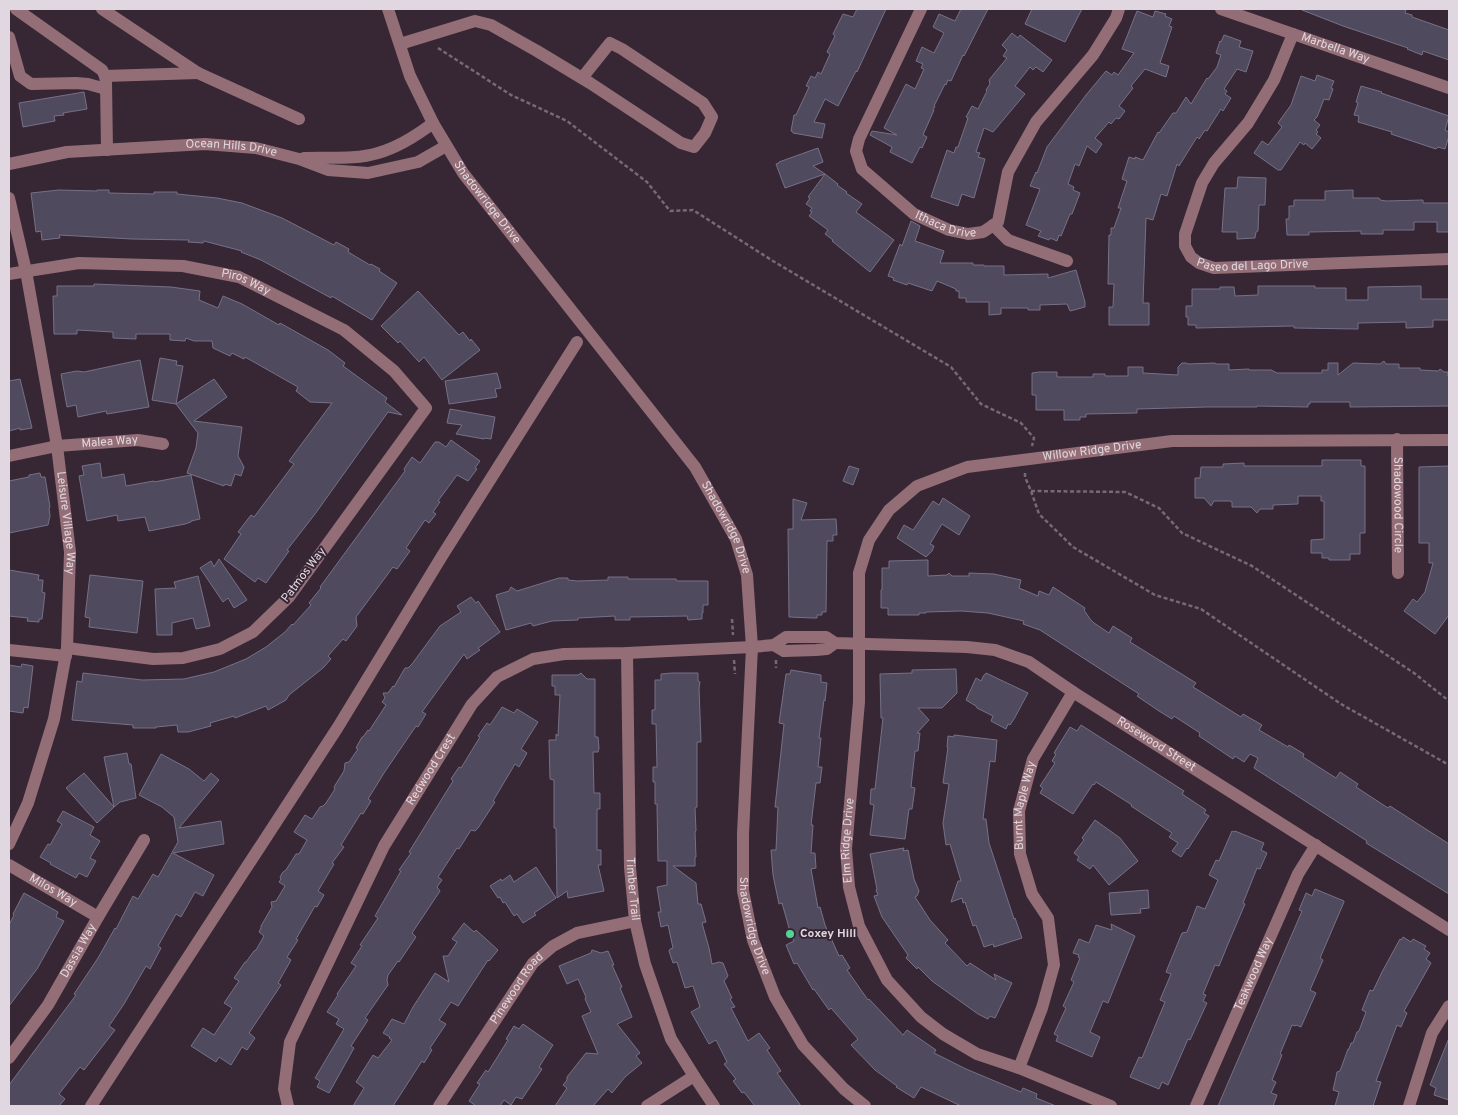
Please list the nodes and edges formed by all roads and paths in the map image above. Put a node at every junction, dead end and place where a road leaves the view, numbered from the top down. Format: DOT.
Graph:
graph roads {
  1 [pos="16,9"];
  2 [pos="102,9"];
  3 [pos="388,9"];
  4 [pos="921,9"];
  5 [pos="1120,9"];
  6 [pos="1221,9"];
  7 [pos="1293,34"];
  8 [pos="9,37"];
  9 [pos="400,44"];
  10 [pos="438,48"];
  11 [pos="198,73"];
  12 [pos="105,76"];
  13 [pos="582,78"];
  14 [pos="1449,88"];
  15 [pos="106,89"];
  16 [pos="299,119"];
  17 [pos="433,123"];
  18 [pos="446,146"];
  19 [pos="107,150"];
  20 [pos="363,156"];
  21 [pos="299,158"];
  22 [pos="9,164"];
  23 [pos="368,174"];
  24 [pos="9,198"];
  25 [pos="993,226"];
  26 [pos="1449,259"];
  27 [pos="1067,261"];
  28 [pos="26,271"];
  29 [pos="9,274"];
  30 [pos="577,342"];
  31 [pos="426,408"];
  32 [pos="1397,439"];
  33 [pos="1449,440"];
  34 [pos="164,444"];
  35 [pos="57,446"];
  36 [pos="9,456"];
  37 [pos="1028,459"];
  38 [pos="1031,491"];
  39 [pos="1398,573"];
  40 [pos="859,644"];
  41 [pos="752,647"];
  42 [pos="9,650"];
  43 [pos="67,652"];
  44 [pos="627,653"];
  45 [pos="1073,692"];
  46 [pos="1449,701"];
  47 [pos="1449,765"];
  48 [pos="144,840"];
  49 [pos="9,844"];
  50 [pos="1316,845"];
  51 [pos="9,865"];
  52 [pos="98,917"];
  53 [pos="635,921"];
  54 [pos="1449,930"];
  55 [pos="1449,1006"];
  56 [pos="9,1058"];
  57 [pos="1019,1068"];
  58 [pos="694,1076"];
  59 [pos="91,1106"];
  60 [pos="288,1106"];
  61 [pos="439,1106"];
  62 [pos="647,1106"];
  63 [pos="714,1106"];
  64 [pos="866,1106"];
  65 [pos="1111,1106"];
  66 [pos="1196,1106"];
  67 [pos="1408,1106"];
  1 -- 12 [label="street"];
  2 -- 11 [label="street"];
  3 -- 9 [label="street, Shadowridge Drive"];
  4 -- 25 [label="street, Ithaca Drive"];
  5 -- 25 [label="street, Ithaca Drive"];
  6 -- 7 [label="street, Marbella Way"];
  7 -- 14 [label="street, Marbella Way"];
  7 -- 26 [label="street, Paseo del Lago Drive"];
  8 -- 15 [label="street"];
  9 -- 13 [label="street"];
  9 -- 17 [label="street, Shadowridge Drive"];
  10 -- 37 [label="path"];
  11 -- 12 [label="street"];
  11 -- 16 [label="street"];
  12 -- 15 [label="street"];
  13 -- 13 [label="street"];
  15 -- 19 [label="street"];
  17 -- 18 [label="street, Shadowridge Drive"];
  17 -- 20 [label="street"];
  18 -- 23 [label="street, Ocean Hills Drive"];
  18 -- 41 [label="street, Shadowridge Drive"];
  19 -- 21 [label="street, Ocean Hills Drive"];
  19 -- 22 [label="street, Ocean Hills Drive"];
  20 -- 21 [label="street"];
  20 -- 23 [label="street"];
  21 -- 23 [label="street, Ocean Hills Drive"];
  24 -- 28 [label="street, Leisure Village Way"];
  25 -- 27 [label="street"];
  28 -- 29 [label="street, Piros Way"];
  28 -- 31 [label="street, Piros Way"];
  28 -- 35 [label="street, Leisure Village Way"];
  30 -- 59 [label="street"];
  31 -- 43 [label="street, Patmos Way"];
  32 -- 33 [label="street, Willow Ridge Drive"];
  32 -- 37 [label="street, Willow Ridge Drive"];
  32 -- 39 [label="street, Shadowood Circle"];
  34 -- 35 [label="street, Malea Way"];
  35 -- 36 [label="street, Malea Way"];
  35 -- 43 [label="street, Leisure Village Way"];
  37 -- 38 [label="path"];
  37 -- 40 [label="street, Willow Ridge Drive"];
  38 -- 46 [label="path"];
  38 -- 47 [label="path"];
  40 -- 41 [label="street, Rosewood Street"];
  40 -- 45 [label="street, Rosewood Street"];
  40 -- 57 [label="street, Elm Ridge Drive"];
  41 -- 44 [label="street, Redwood Crest"];
  41 -- 64 [label="street, Shadowridge Drive"];
  42 -- 43 [label="street, Patmos Way"];
  43 -- 49 [label="street, Leisure Village Way"];
  44 -- 53 [label="street, Timber Trail"];
  44 -- 60 [label="street, Redwood Crest"];
  45 -- 50 [label="street, Rosewood Street"];
  45 -- 57 [label="street, Burnt Maple Way"];
  48 -- 52 [label="street, Dassia Way"];
  50 -- 54 [label="street, Rosewood Street"];
  50 -- 66 [label="street, Teakwood Way"];
  51 -- 52 [label="street, Milos Way"];
  52 -- 56 [label="street, Dassia Way"];
  53 -- 58 [label="street, Timber Trail"];
  53 -- 61 [label="street, Pinewood Road"];
  55 -- 67 [label="street"];
  57 -- 65 [label="street, Elm Ridge Drive"];
  58 -- 62 [label="street"];
  58 -- 63 [label="street, Timber Trail"];
}
